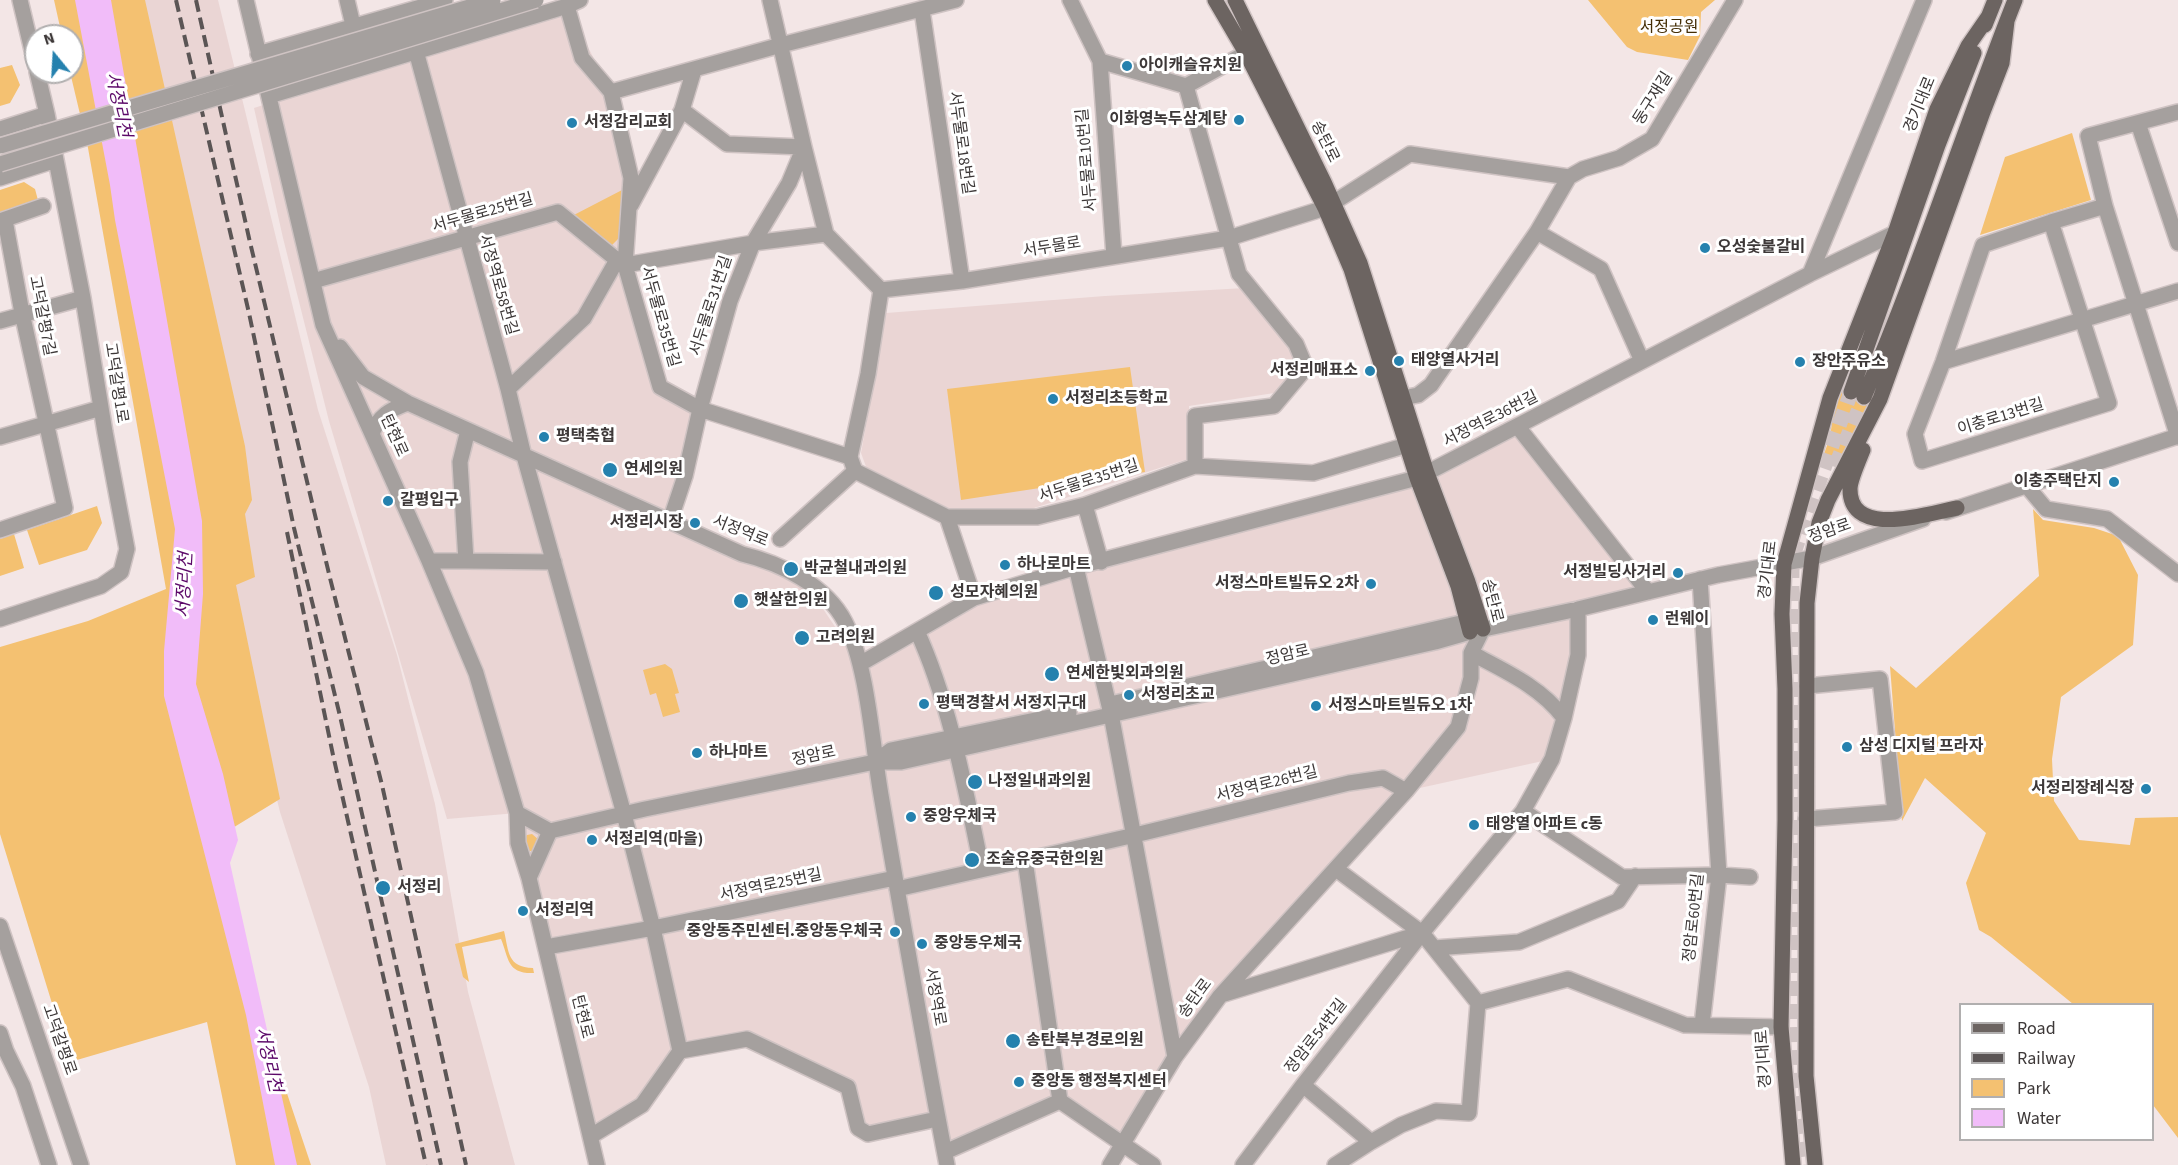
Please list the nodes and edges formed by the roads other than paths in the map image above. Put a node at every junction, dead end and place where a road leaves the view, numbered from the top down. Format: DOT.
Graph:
graph roads {
  1 [pos="20,0"];
  2 [pos="246,0"];
  3 [pos="347,0"];
  4 [pos="445,0"];
  5 [pos="493,0"];
  6 [pos="536,0"];
  7 [pos="770,0"];
  8 [pos="956,0"];
  9 [pos="1071,0"];
  10 [pos="1215,0"];
  11 [pos="1235,0"];
  12 [pos="1735,0"];
  13 [pos="1924,0"];
  14 [pos="1995,0"];
  15 [pos="2015,0"];
  16 [pos="574,3"];
  17 [pos="922,10"];
  18 [pos="1988,17"];
  19 [pos="2007,21"];
  20 [pos="26,24"];
  21 [pos="353,25"];
  22 [pos="781,45"];
  23 [pos="1251,50"];
  24 [pos="416,51"];
  25 [pos="258,54"];
  26 [pos="1100,61"];
  27 [pos="694,70"];
  28 [pos="40,84"];
  29 [pos="1186,86"];
  30 [pos="611,92"];
  31 [pos="269,96"];
  32 [pos="682,110"];
  33 [pos="2178,112"];
  34 [pos="47,114"];
  35 [pos="2138,123"];
  36 [pos="0,129"];
  37 [pos="0,146"];
  38 [pos="804,147"];
  39 [pos="57,160"];
  40 [pos="0,164"];
  41 [pos="1569,177"];
  42 [pos="0,178"];
  43 [pos="2172,204"];
  44 [pos="1329,205"];
  45 [pos="43,206"];
  46 [pos="2105,206"];
  47 [pos="630,208"];
  48 [pos="2,221"];
  49 [pos="2051,222"];
  50 [pos="1537,232"];
  51 [pos="1895,233"];
  52 [pos="826,234"];
  53 [pos="465,238"];
  54 [pos="1229,238"];
  55 [pos="753,243"];
  56 [pos="2178,243"];
  57 [pos="1114,256"];
  58 [pos="621,263"];
  59 [pos="1810,274"];
  60 [pos="313,281"];
  61 [pos="962,281"];
  62 [pos="881,290"];
  63 [pos="2178,291"];
  64 [pos="83,298"];
  65 [pos="2137,304"];
  66 [pos="22,313"];
  67 [pos="2082,320"];
  68 [pos="0,321"];
  69 [pos="323,325"];
  70 [pos="1642,361"];
  71 [pos="1943,362"];
  72 [pos="508,389"];
  73 [pos="1403,398"];
  74 [pos="1880,399"];
  75 [pos="408,403"];
  76 [pos="101,408"];
  77 [pos="700,409"];
  78 [pos="45,423"];
  79 [pos="1518,427"];
  80 [pos="468,430"];
  81 [pos="372,434"];
  82 [pos="2178,436"];
  83 [pos="0,437"];
  84 [pos="1412,444"];
  85 [pos="524,456"];
  86 [pos="853,464"];
  87 [pos="1195,466"];
  88 [pos="1422,475"];
  89 [pos="2026,485"];
  90 [pos="1085,505"];
  91 [pos="1957,508"];
  92 [pos="947,517"];
  93 [pos="670,521"];
  94 [pos="0,530"];
  95 [pos="780,539"];
  96 [pos="1812,558"];
  97 [pos="429,561"];
  98 [pos="466,561"];
  99 [pos="554,562"];
  100 [pos="1101,562"];
  101 [pos="1784,564"];
  102 [pos="1077,567"];
  103 [pos="2178,574"];
  104 [pos="1700,579"];
  105 [pos="1648,592"];
  106 [pos="974,598"];
  107 [pos="1578,609"];
  108 [pos="0,619"];
  109 [pos="1475,625"];
  110 [pos="917,631"];
  111 [pos="1471,653"];
  112 [pos="860,664"];
  113 [pos="1808,686"];
  114 [pos="1110,709"];
  115 [pos="1564,718"];
  116 [pos="955,743"];
  117 [pos="876,762"];
  118 [pos="1406,791"];
  119 [pos="1523,811"];
  120 [pos="517,813"];
  121 [pos="624,814"];
  122 [pos="1806,819"];
  123 [pos="550,831"];
  124 [pos="1135,836"];
  125 [pos="541,854"];
  126 [pos="521,856"];
  127 [pos="1025,860"];
  128 [pos="982,869"];
  129 [pos="1336,869"];
  130 [pos="1719,875"];
  131 [pos="1635,876"];
  132 [pos="1750,877"];
  133 [pos="529,878"];
  134 [pos="896,883"];
  135 [pos="0,926"];
  136 [pos="653,928"];
  137 [pos="1422,933"];
  138 [pos="546,947"];
  139 [pos="1434,948"];
  140 [pos="1220,996"];
  141 [pos="1479,1003"];
  142 [pos="1702,1025"];
  143 [pos="1780,1027"];
  144 [pos="0,1033"];
  145 [pos="680,1051"];
  146 [pos="1175,1057"];
  147 [pos="1303,1085"];
  148 [pos="1060,1101"];
  149 [pos="937,1119"];
  150 [pos="591,1136"];
  151 [pos="1371,1142"];
  152 [pos="1122,1145"];
  153 [pos="946,1158"];
  154 [pos="49,1165"];
  155 [pos="81,1165"];
  156 [pos="597,1165"];
  157 [pos="1110,1165"];
  158 [pos="1153,1165"];
  159 [pos="1243,1165"];
  160 [pos="1335,1165"];
  161 [pos="1793,1165"];
  162 [pos="1815,1165"];
  1 -- 20 [label="street"];
  2 -- 25 [label="street, 탄현로"];
  3 -- 21 [label="street"];
  4 -- 21 [label="street"];
  5 -- 37 [label="street, bridge"];
  6 -- 40 [label="street, bridge"];
  7 -- 22 [label="street"];
  8 -- 17 [label="street"];
  9 -- 26 [label="street, 서두물로10번길"];
  10 -- 23 [label="main road, 송탄로"];
  11 -- 23 [label="main road, 송탄로"];
  12 -- 41 [label="street, 둥구재길"];
  13 -- 59 [label="street"];
  14 -- 18 [label="main road, 경기대로"];
  15 -- 19 [label="main road, 경기대로"];
  16 -- 24 [label="street"];
  16 -- 30 [label="street, 서두물로35번길"];
  17 -- 22 [label="street"];
  17 -- 61 [label="street, 서두물로18번길"];
  18 -- 19 [label="main road, 경기대로"];
  18 -- 51 [label="main road, 경기대로"];
  19 -- 74 [label="main road, 경기대로"];
  21 -- 25 [label="street"];
  22 -- 27 [label="street"];
  22 -- 38 [label="street"];
  23 -- 29 [label="street"];
  23 -- 44 [label="main road, 송탄로"];
  24 -- 31 [label="street"];
  24 -- 53 [label="street, 서정역로58번길"];
  25 -- 31 [label="street, 탄현로"];
  26 -- 29 [label="street"];
  26 -- 57 [label="street, 서두물로10번길"];
  27 -- 30 [label="street"];
  27 -- 32 [label="street, 서두물로35번길"];
  28 -- 34 [label="street, 고덕갈평1로"];
  29 -- 54 [label="street"];
  30 -- 47 [label="street, 서두물로35번길"];
  31 -- 60 [label="street, 탄현로"];
  32 -- 38 [label="street"];
  32 -- 47 [label="street, 서두물로35번길"];
  33 -- 35 [label="street"];
  34 -- 36 [label="street"];
  34 -- 39 [label="street, 고덕갈평1로"];
  35 -- 43 [label="street"];
  35 -- 46 [label="street"];
  38 -- 52 [label="street"];
  38 -- 55 [label="street, 서두물로31번길"];
  39 -- 42 [label="street"];
  39 -- 64 [label="street, 고덕갈평1로"];
  41 -- 44 [label="street"];
  41 -- 50 [label="street"];
  43 -- 56 [label="street"];
  44 -- 54 [label="street, 서두물로"];
  44 -- 73 [label="main road, 송탄로"];
  44 -- 84 [label="main road, 송탄로"];
  45 -- 48 [label="street"];
  46 -- 49 [label="street, 이충로13번길"];
  46 -- 65 [label="street"];
  47 -- 58 [label="street, 서두물로35번길"];
  48 -- 66 [label="street, 고덕갈평7길"];
  49 -- 67 [label="street, 이충로13번길"];
  49 -- 71 [label="street, 이충로13번길"];
  50 -- 70 [label="street"];
  50 -- 73 [label="street"];
  51 -- 59 [label="street, 서정역로36번길"];
  51 -- 101 [label="main road, 경기대로"];
  52 -- 55 [label="street"];
  52 -- 62 [label="street"];
  53 -- 58 [label="street, 서두물로25번길"];
  53 -- 60 [label="street, 서두물로25번길"];
  53 -- 72 [label="street, 서정역로58번길"];
  54 -- 57 [label="street, 서두물로"];
  54 -- 87 [label="street"];
  55 -- 58 [label="street"];
  55 -- 77 [label="street, 서두물로31번길"];
  57 -- 61 [label="street, 서두물로"];
  58 -- 72 [label="street"];
  58 -- 77 [label="street, 서두물로35번길"];
  59 -- 70 [label="street, 서정역로36번길"];
  60 -- 69 [label="street, 탄현로"];
  61 -- 62 [label="street, 서두물로"];
  62 -- 86 [label="street"];
  63 -- 65 [label="street"];
  64 -- 66 [label="street"];
  64 -- 76 [label="street, 고덕갈평1로"];
  65 -- 67 [label="street"];
  65 -- 82 [label="street"];
  66 -- 68 [label="street"];
  66 -- 78 [label="street, 고덕갈평7길"];
  67 -- 71 [label="street"];
  67 -- 71 [label="street, 이충로13번길"];
  69 -- 75 [label="street, 서정역로"];
  69 -- 81 [label="street, 탄현로"];
  70 -- 79 [label="street, 서정역로36번길"];
  72 -- 85 [label="street, 서정역로58번길"];
  73 -- 84 [label="main road, 송탄로"];
  74 -- 91 [label="main road"];
  74 -- 96 [label="main road, 경기대로"];
  75 -- 80 [label="street, 서정역로"];
  75 -- 81 [label="street"];
  76 -- 78 [label="street"];
  76 -- 108 [label="street, 고덕갈평1로"];
  77 -- 86 [label="street, 서두물로35번길"];
  77 -- 93 [label="street, 서두물로31번길"];
  78 -- 83 [label="street"];
  78 -- 94 [label="street, 고덕갈평7길"];
  79 -- 88 [label="street, 서정역로36번길"];
  79 -- 105 [label="street"];
  80 -- 85 [label="street, 서정역로"];
  80 -- 98 [label="street"];
  81 -- 97 [label="street, 탄현로"];
  82 -- 89 [label="street, 정암로"];
  84 -- 87 [label="street, 서두물로35번길"];
  84 -- 88 [label="main road, 송탄로"];
  85 -- 93 [label="street, 서정역로"];
  85 -- 99 [label="street, 서정역로58번길"];
  86 -- 92 [label="street, 서두물로35번길"];
  86 -- 95 [label="street"];
  87 -- 90 [label="street, 서두물로35번길"];
  88 -- 100 [label="street, 서정역로36번길"];
  88 -- 109 [label="main road, 송탄로"];
  89 -- 91 [label="street, 정암로"];
  89 -- 103 [label="street"];
  90 -- 92 [label="street, 서두물로35번길"];
  90 -- 100 [label="street"];
  91 -- 96 [label="street, 정암로"];
  92 -- 106 [label="street"];
  93 -- 112 [label="street, 서정역로"];
  96 -- 101 [label="street, 정암로"];
  96 -- 113 [label="main road, 경기대로"];
  97 -- 98 [label="street"];
  97 -- 120 [label="street, 탄현로"];
  98 -- 99 [label="street"];
  99 -- 121 [label="street, 서정역로58번길"];
  100 -- 102 [label="street, 서정역로36번길"];
  101 -- 104 [label="street, 정암로"];
  101 -- 143 [label="main road, 경기대로"];
  102 -- 106 [label="street, 서정역로36번길"];
  102 -- 114 [label="street"];
  104 -- 105 [label="street, 정암로"];
  104 -- 130 [label="street, 정암로60번길"];
  105 -- 107 [label="street, 정암로"];
  106 -- 110 [label="street, 서정역로36번길"];
  107 -- 109 [label="street, 정암로"];
  107 -- 115 [label="street, 정암로54번길"];
  109 -- 111 [label="street, 송탄로"];
  109 -- 114 [label="street, 정암로"];
  110 -- 112 [label="street, 서정역로36번길"];
  110 -- 116 [label="street"];
  111 -- 115 [label="street"];
  111 -- 118 [label="street, 송탄로"];
  112 -- 117 [label="street, 서정역로"];
  113 -- 122 [label="main road, 경기대로"];
  113 -- 122 [label="street"];
  114 -- 116 [label="street, 정암로"];
  114 -- 124 [label="street"];
  115 -- 119 [label="street, 정암로54번길"];
  116 -- 117 [label="street, 정암로"];
  116 -- 128 [label="street"];
  117 -- 121 [label="street, 정암로"];
  117 -- 134 [label="street, 서정역로"];
  118 -- 124 [label="street, 서정역로26번길"];
  118 -- 129 [label="street, 송탄로"];
  119 -- 131 [label="street"];
  119 -- 137 [label="street, 정암로54번길"];
  120 -- 123 [label="street"];
  120 -- 126 [label="street, 탄현로"];
  121 -- 123 [label="street, 정암로"];
  121 -- 136 [label="street"];
  122 -- 162 [label="main road, 경기대로"];
  123 -- 125 [label="street"];
  124 -- 127 [label="street, 서정역로26번길"];
  124 -- 146 [label="street"];
  125 -- 126 [label="street"];
  125 -- 133 [label="street"];
  126 -- 133 [label="street, 탄현로"];
  127 -- 128 [label="street, 서정역로26번길"];
  127 -- 148 [label="street"];
  128 -- 134 [label="street, 서정역로26번길"];
  129 -- 137 [label="street"];
  129 -- 140 [label="street, 송탄로"];
  130 -- 131 [label="street"];
  130 -- 132 [label="street"];
  130 -- 142 [label="street, 정암로60번길"];
  131 -- 139 [label="street"];
  133 -- 138 [label="street, 탄현로"];
  134 -- 136 [label="street, 서정역로25번길"];
  134 -- 149 [label="street, 서정역로"];
  135 -- 155 [label="street, 고덕갈평로"];
  136 -- 138 [label="street, 서정역로25번길"];
  136 -- 145 [label="street"];
  137 -- 139 [label="street"];
  137 -- 140 [label="street"];
  137 -- 147 [label="street, 정암로54번길"];
  138 -- 150 [label="street, 탄현로"];
  139 -- 141 [label="street"];
  140 -- 146 [label="street, 송탄로"];
  141 -- 142 [label="street"];
  141 -- 151 [label="street"];
  142 -- 143 [label="street"];
  143 -- 161 [label="main road, 경기대로"];
  144 -- 154 [label="street"];
  145 -- 149 [label="street"];
  145 -- 150 [label="street"];
  146 -- 152 [label="street, 송탄로"];
  147 -- 151 [label="street"];
  147 -- 159 [label="street, 정암로54번길"];
  148 -- 152 [label="street"];
  148 -- 153 [label="street"];
  149 -- 153 [label="street, 서정역로"];
  150 -- 156 [label="street, 탄현로"];
  151 -- 160 [label="street"];
  152 -- 157 [label="street, 송탄로"];
  152 -- 158 [label="street"];
}
